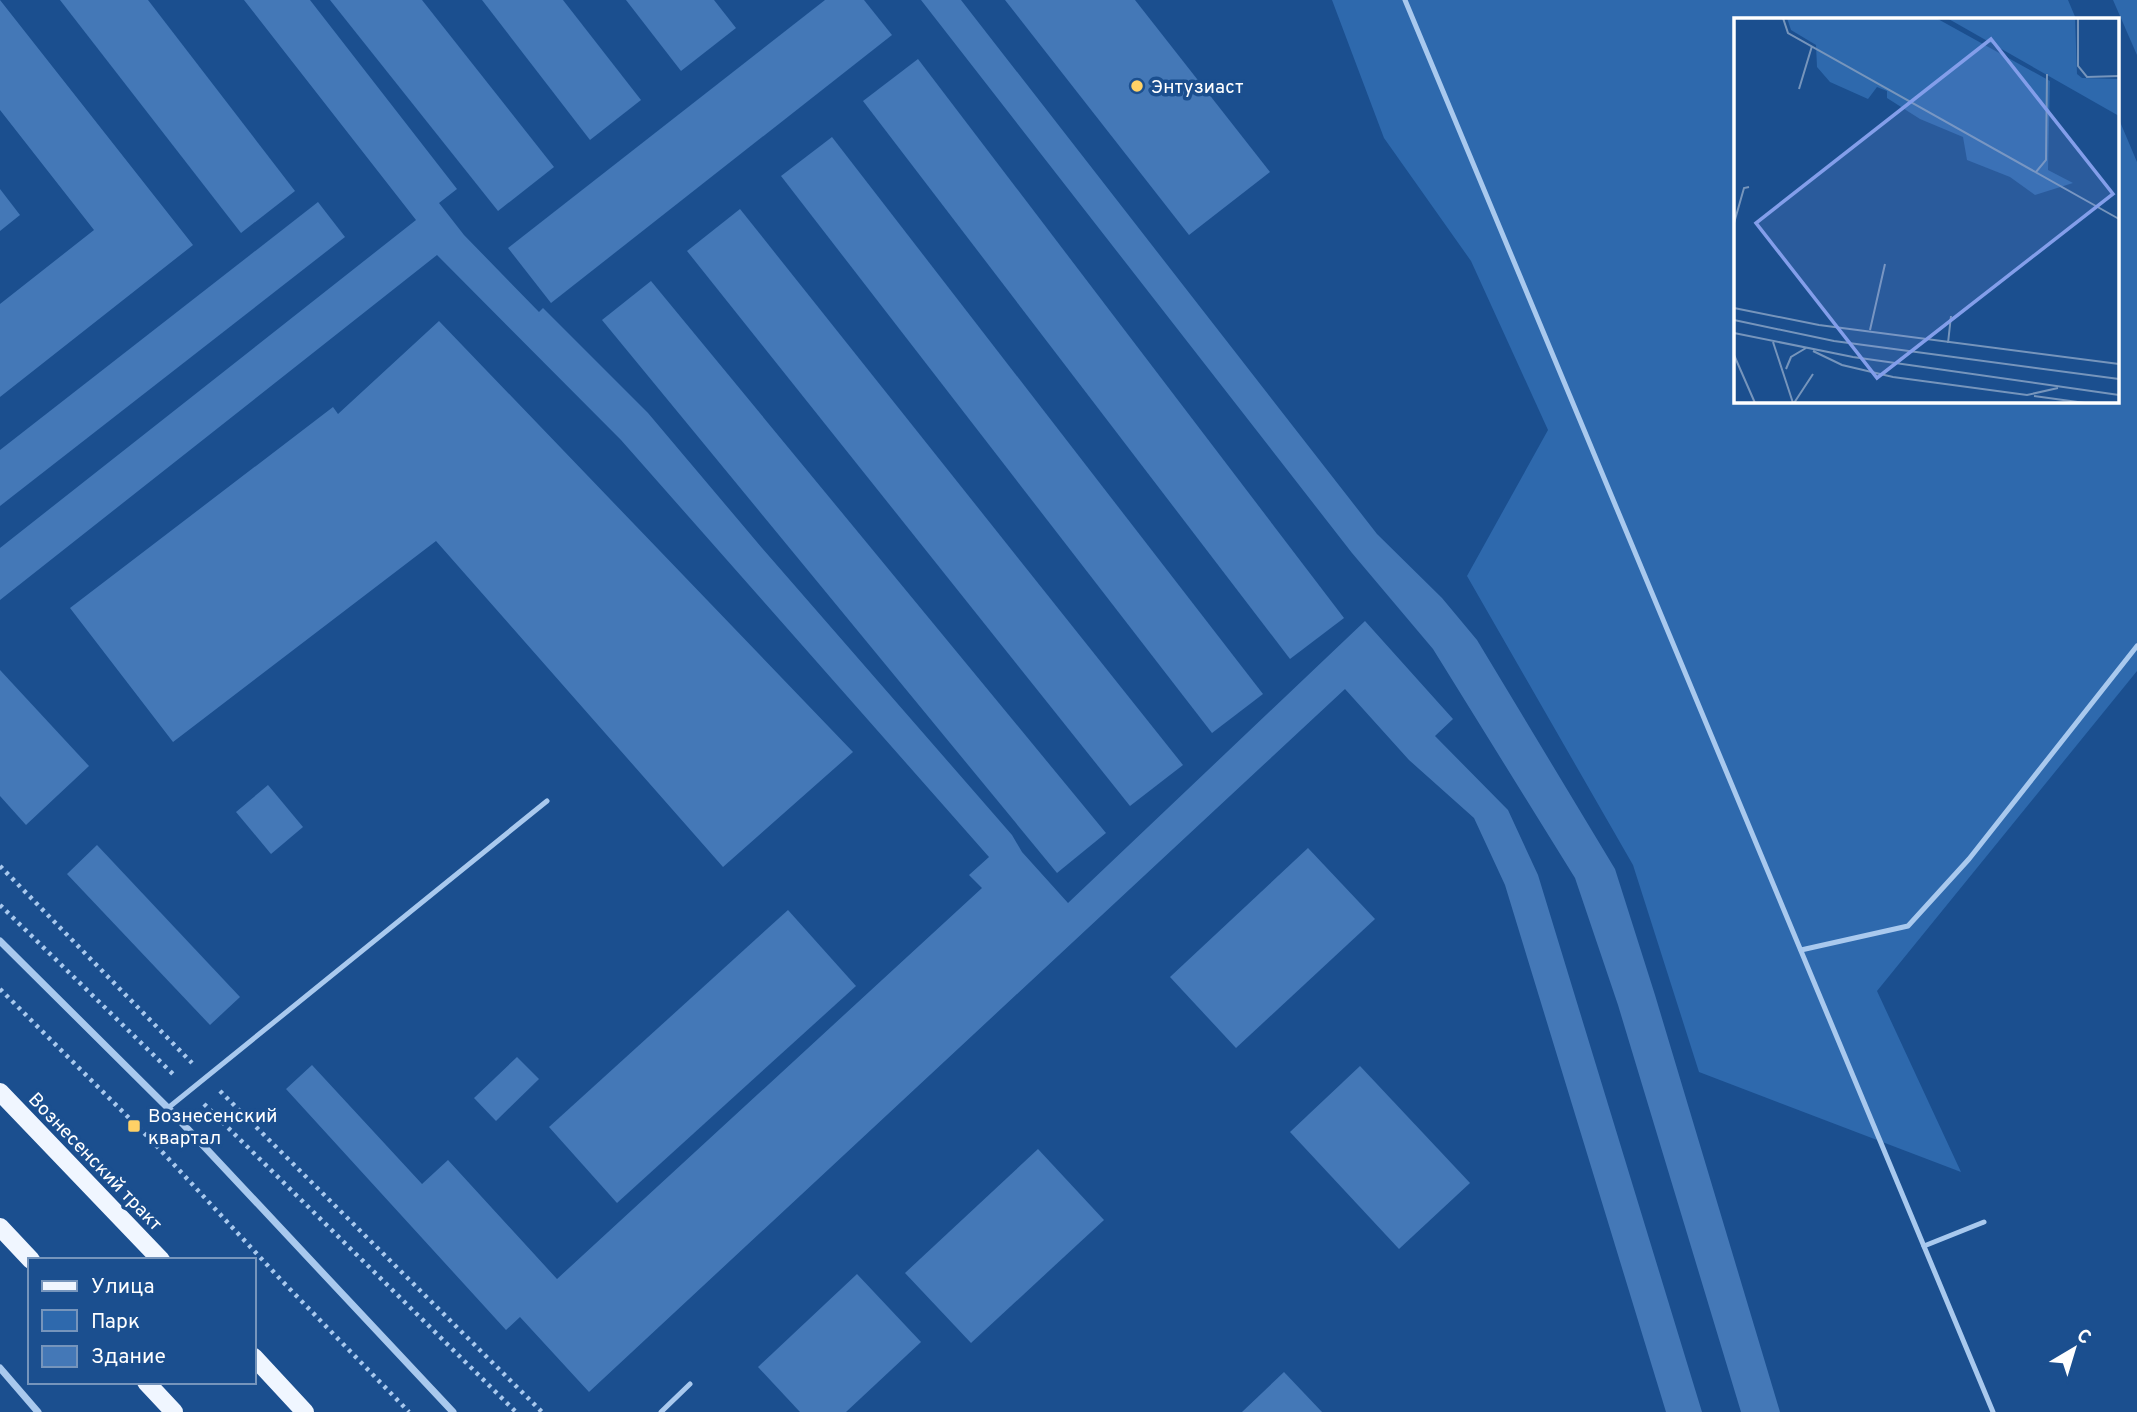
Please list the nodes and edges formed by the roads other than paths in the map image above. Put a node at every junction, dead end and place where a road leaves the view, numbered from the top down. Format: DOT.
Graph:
graph roads {
  1 [pos="1405,0"];
  2 [pos="2137,646"];
  3 [pos="547,801"];
  4 [pos="0,942"];
  5 [pos="1801,950"];
  6 [pos="0,1092"];
  7 [pos="168,1108"];
  8 [pos="1984,1222"];
  9 [pos="0,1227"];
  10 [pos="1924,1246"];
  11 [pos="29,1258"];
  12 [pos="159,1258"];
  13 [pos="256,1359"];
  14 [pos="0,1368"];
  15 [pos="148,1384"];
  16 [pos="690,1384"];
  17 [pos="38,1412"];
  18 [pos="174,1412"];
  19 [pos="306,1412"];
  20 [pos="453,1412"];
  21 [pos="661,1412"];
  22 [pos="1993,1412"];
  1 -- 5 [label="lane"];
  2 -- 5 [label="lane"];
  3 -- 7 [label="lane"];
  4 -- 7 [label="street"];
  5 -- 10 [label="lane"];
  6 -- 12 [label="main road, Вознесенский тракт"];
  7 -- 20 [label="street"];
  8 -- 10 [label="lane"];
  9 -- 11 [label="main road"];
  10 -- 22 [label="lane"];
  13 -- 19 [label="main road"];
  14 -- 17 [label="street"];
  15 -- 18 [label="main road"];
  16 -- 21 [label="lane"];
}
